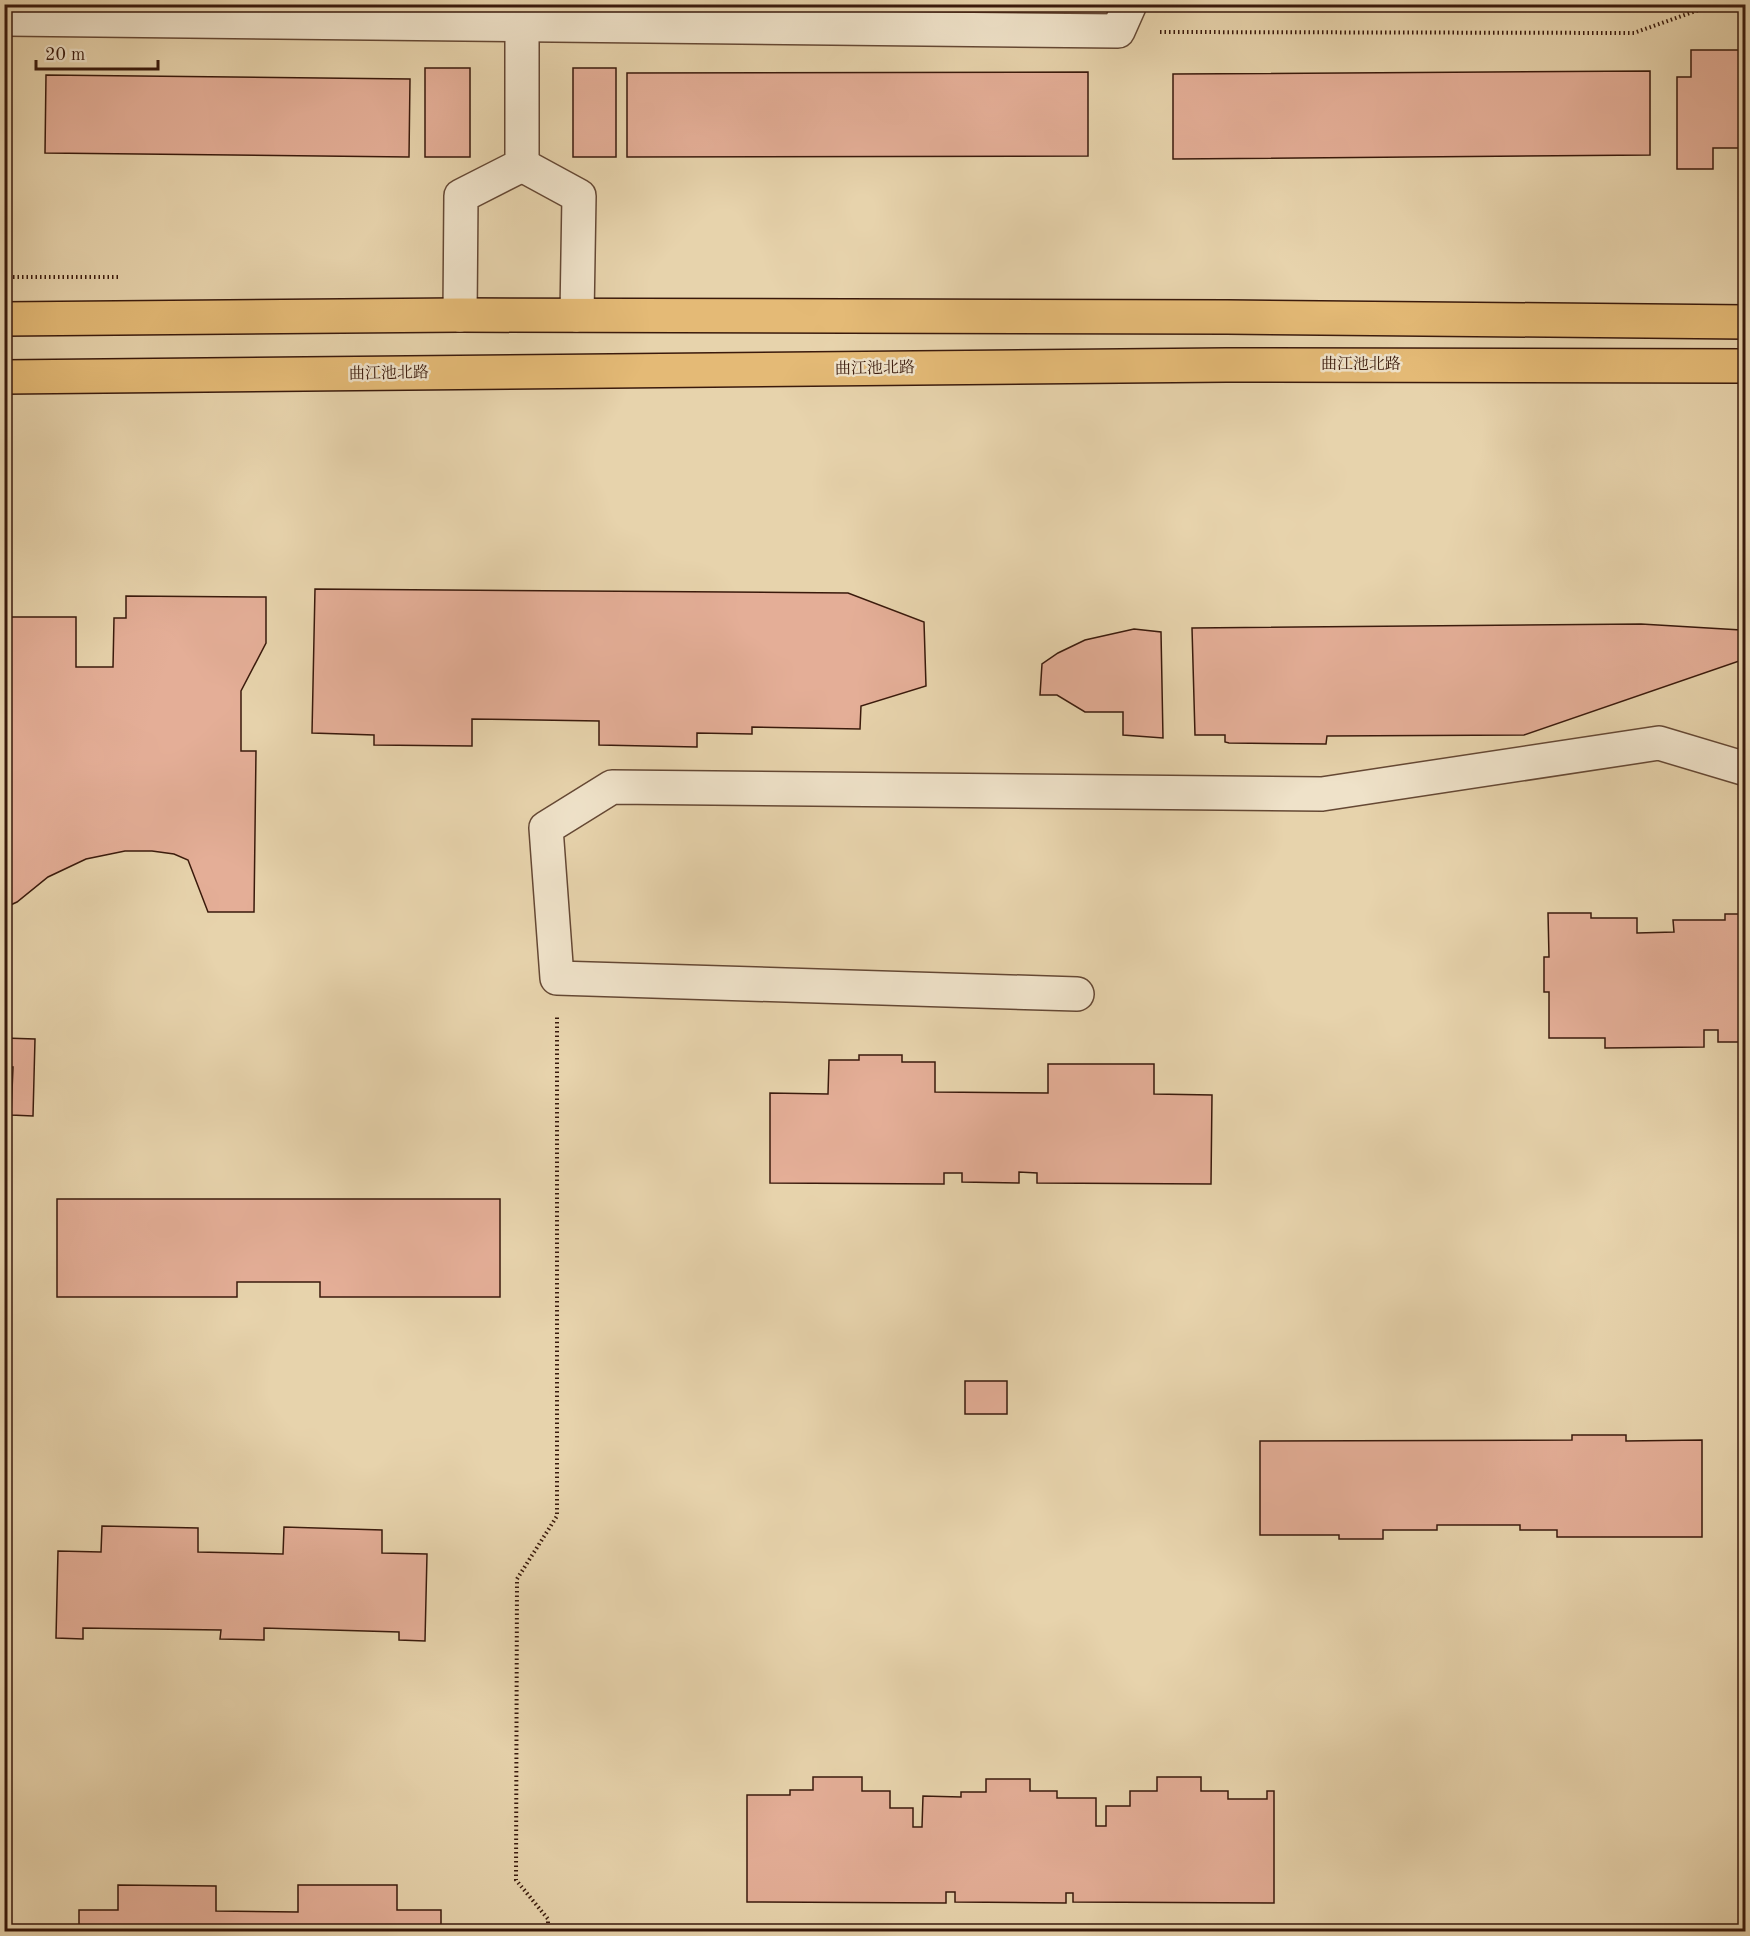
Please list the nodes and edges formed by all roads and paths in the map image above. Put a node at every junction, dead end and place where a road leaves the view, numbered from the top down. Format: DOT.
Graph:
graph roads {
  1 [pos="1715,4"];
  2 [pos="4,17"];
  3 [pos="1124,18"];
  4 [pos="522,25"];
  5 [pos="522,165"];
  6 [pos="460,315"];
  7 [pos="577,315"];
  8 [pos="4,319"];
  9 [pos="1746,322"];
  10 [pos="1746,366"];
  11 [pos="4,377"];
  12 [pos="1746,769"];
  13 [pos="557,978"];
  14 [pos="1077,994"];
  15 [pos="548,1932"];
  1 -- 3 [label="path"];
  2 -- 4 [label="street"];
  3 -- 4 [label="street"];
  4 -- 5 [label="street"];
  5 -- 6 [label="street"];
  5 -- 7 [label="street"];
  6 -- 7 [label="main road"];
  6 -- 8 [label="main road"];
  7 -- 9 [label="main road"];
  10 -- 11 [label="main road, 曲江池北路"];
  12 -- 13 [label="street"];
  13 -- 14 [label="street"];
  13 -- 15 [label="path"];
}
